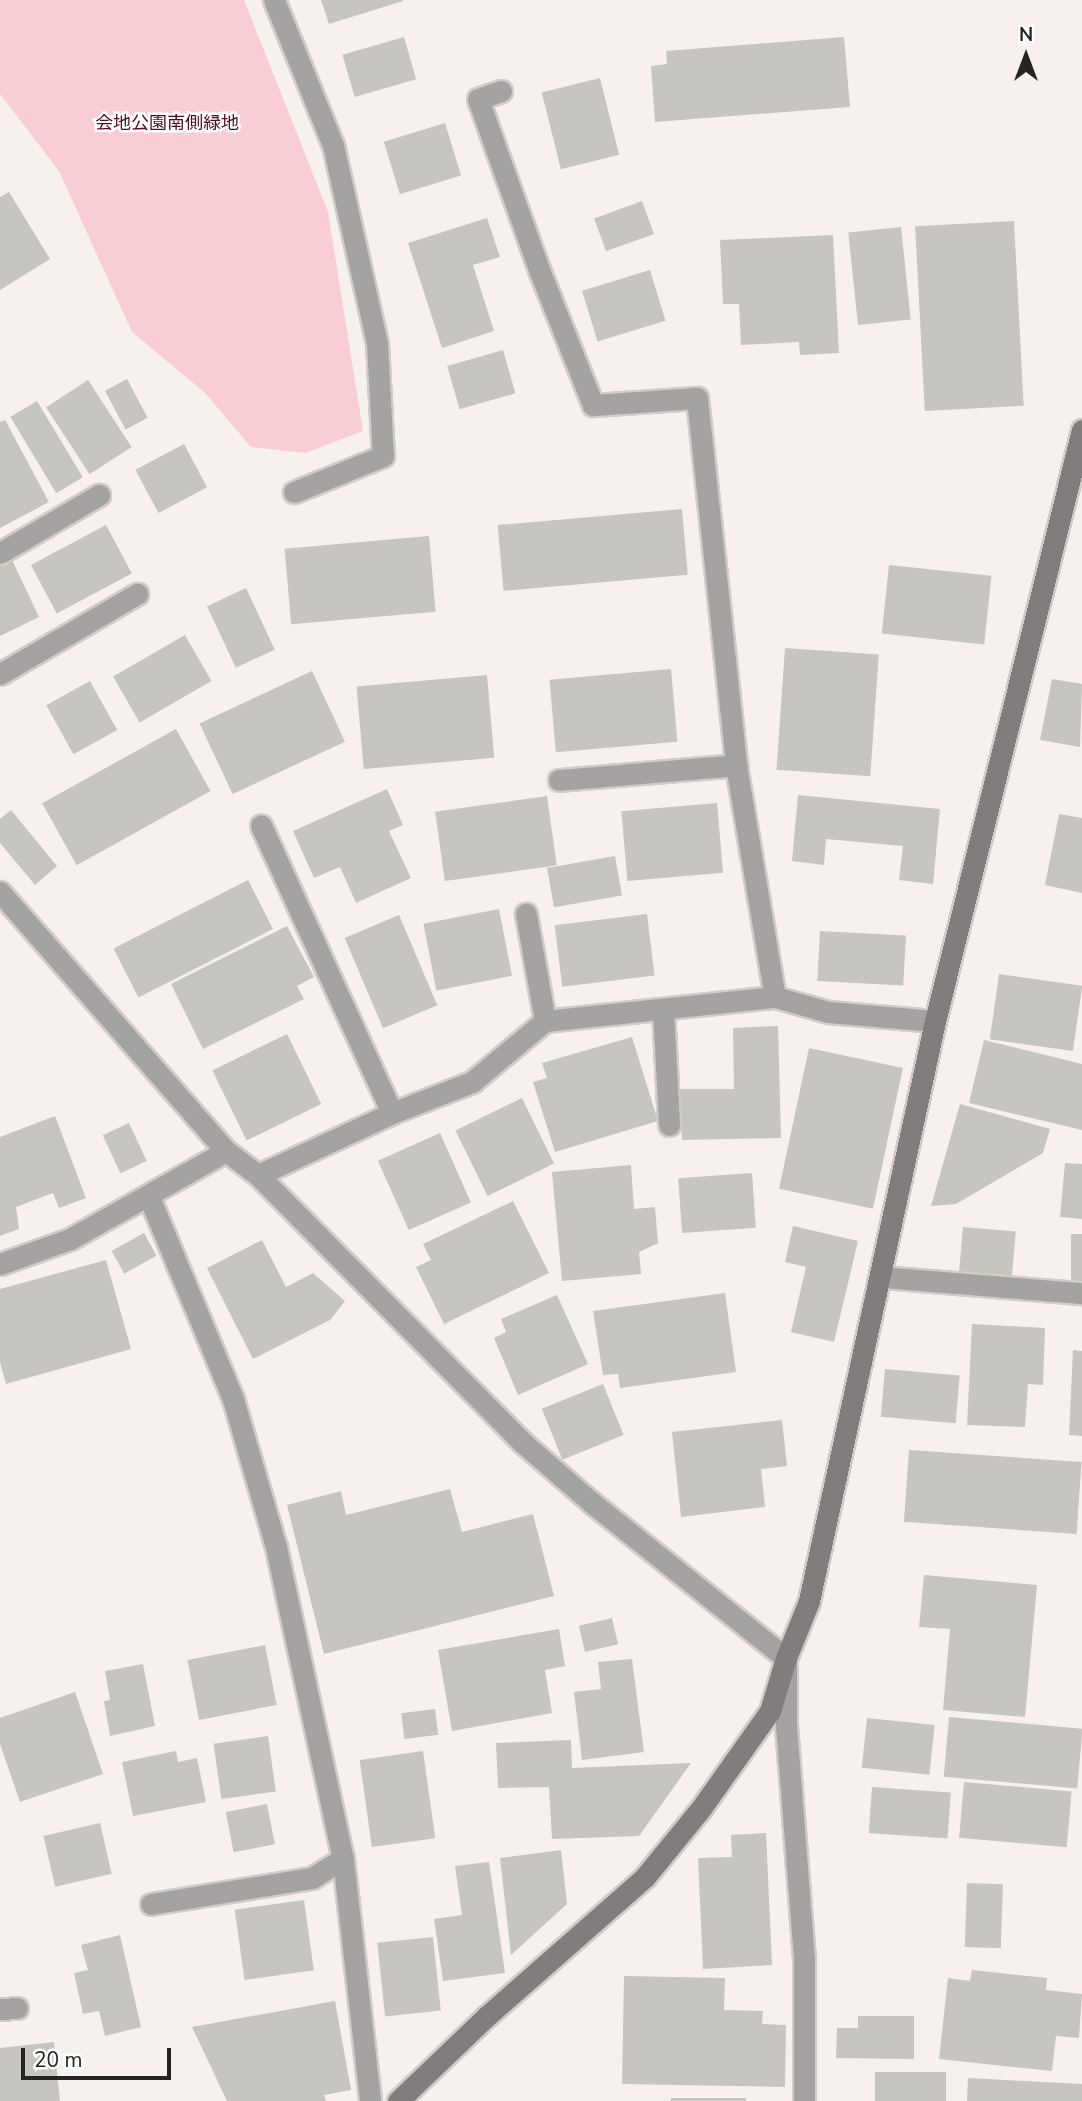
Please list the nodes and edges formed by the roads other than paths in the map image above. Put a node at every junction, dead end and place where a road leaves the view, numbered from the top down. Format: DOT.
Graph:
graph roads {
  1 [pos="274,0"];
  2 [pos="501,91"];
  3 [pos="1082,430"];
  4 [pos="294,492"];
  5 [pos="99,495"];
  6 [pos="0,553"];
  7 [pos="136,594"];
  8 [pos="0,674"];
  9 [pos="736,765"];
  10 [pos="559,780"];
  11 [pos="261,825"];
  12 [pos="0,891"];
  13 [pos="526,914"];
  14 [pos="775,997"];
  15 [pos="663,1009"];
  16 [pos="544,1021"];
  17 [pos="936,1021"];
  18 [pos="391,1113"];
  19 [pos="669,1125"];
  20 [pos="226,1151"];
  21 [pos="258,1175"];
  22 [pos="149,1197"];
  23 [pos="0,1264"];
  24 [pos="881,1278"];
  25 [pos="1082,1293"];
  26 [pos="786,1658"];
  27 [pos="343,1859"];
  28 [pos="151,1904"];
  29 [pos="370,2101"];
  30 [pos="398,2101"];
  31 [pos="804,2101"];
  1 -- 4 [label="street"];
  2 -- 9 [label="street"];
  3 -- 17 [label="street"];
  5 -- 6 [label="street"];
  7 -- 8 [label="street"];
  9 -- 10 [label="street"];
  9 -- 14 [label="street"];
  11 -- 18 [label="street"];
  12 -- 20 [label="street"];
  13 -- 16 [label="street"];
  14 -- 15 [label="street"];
  14 -- 17 [label="street"];
  15 -- 16 [label="street"];
  15 -- 19 [label="street"];
  16 -- 18 [label="street"];
  17 -- 24 [label="street"];
  18 -- 21 [label="street"];
  20 -- 21 [label="street"];
  20 -- 22 [label="street"];
  21 -- 26 [label="street"];
  22 -- 23 [label="street"];
  22 -- 27 [label="street"];
  24 -- 25 [label="street"];
  24 -- 26 [label="street"];
  26 -- 30 [label="street"];
  26 -- 31 [label="street"];
  27 -- 28 [label="street"];
  27 -- 29 [label="street"];
}
